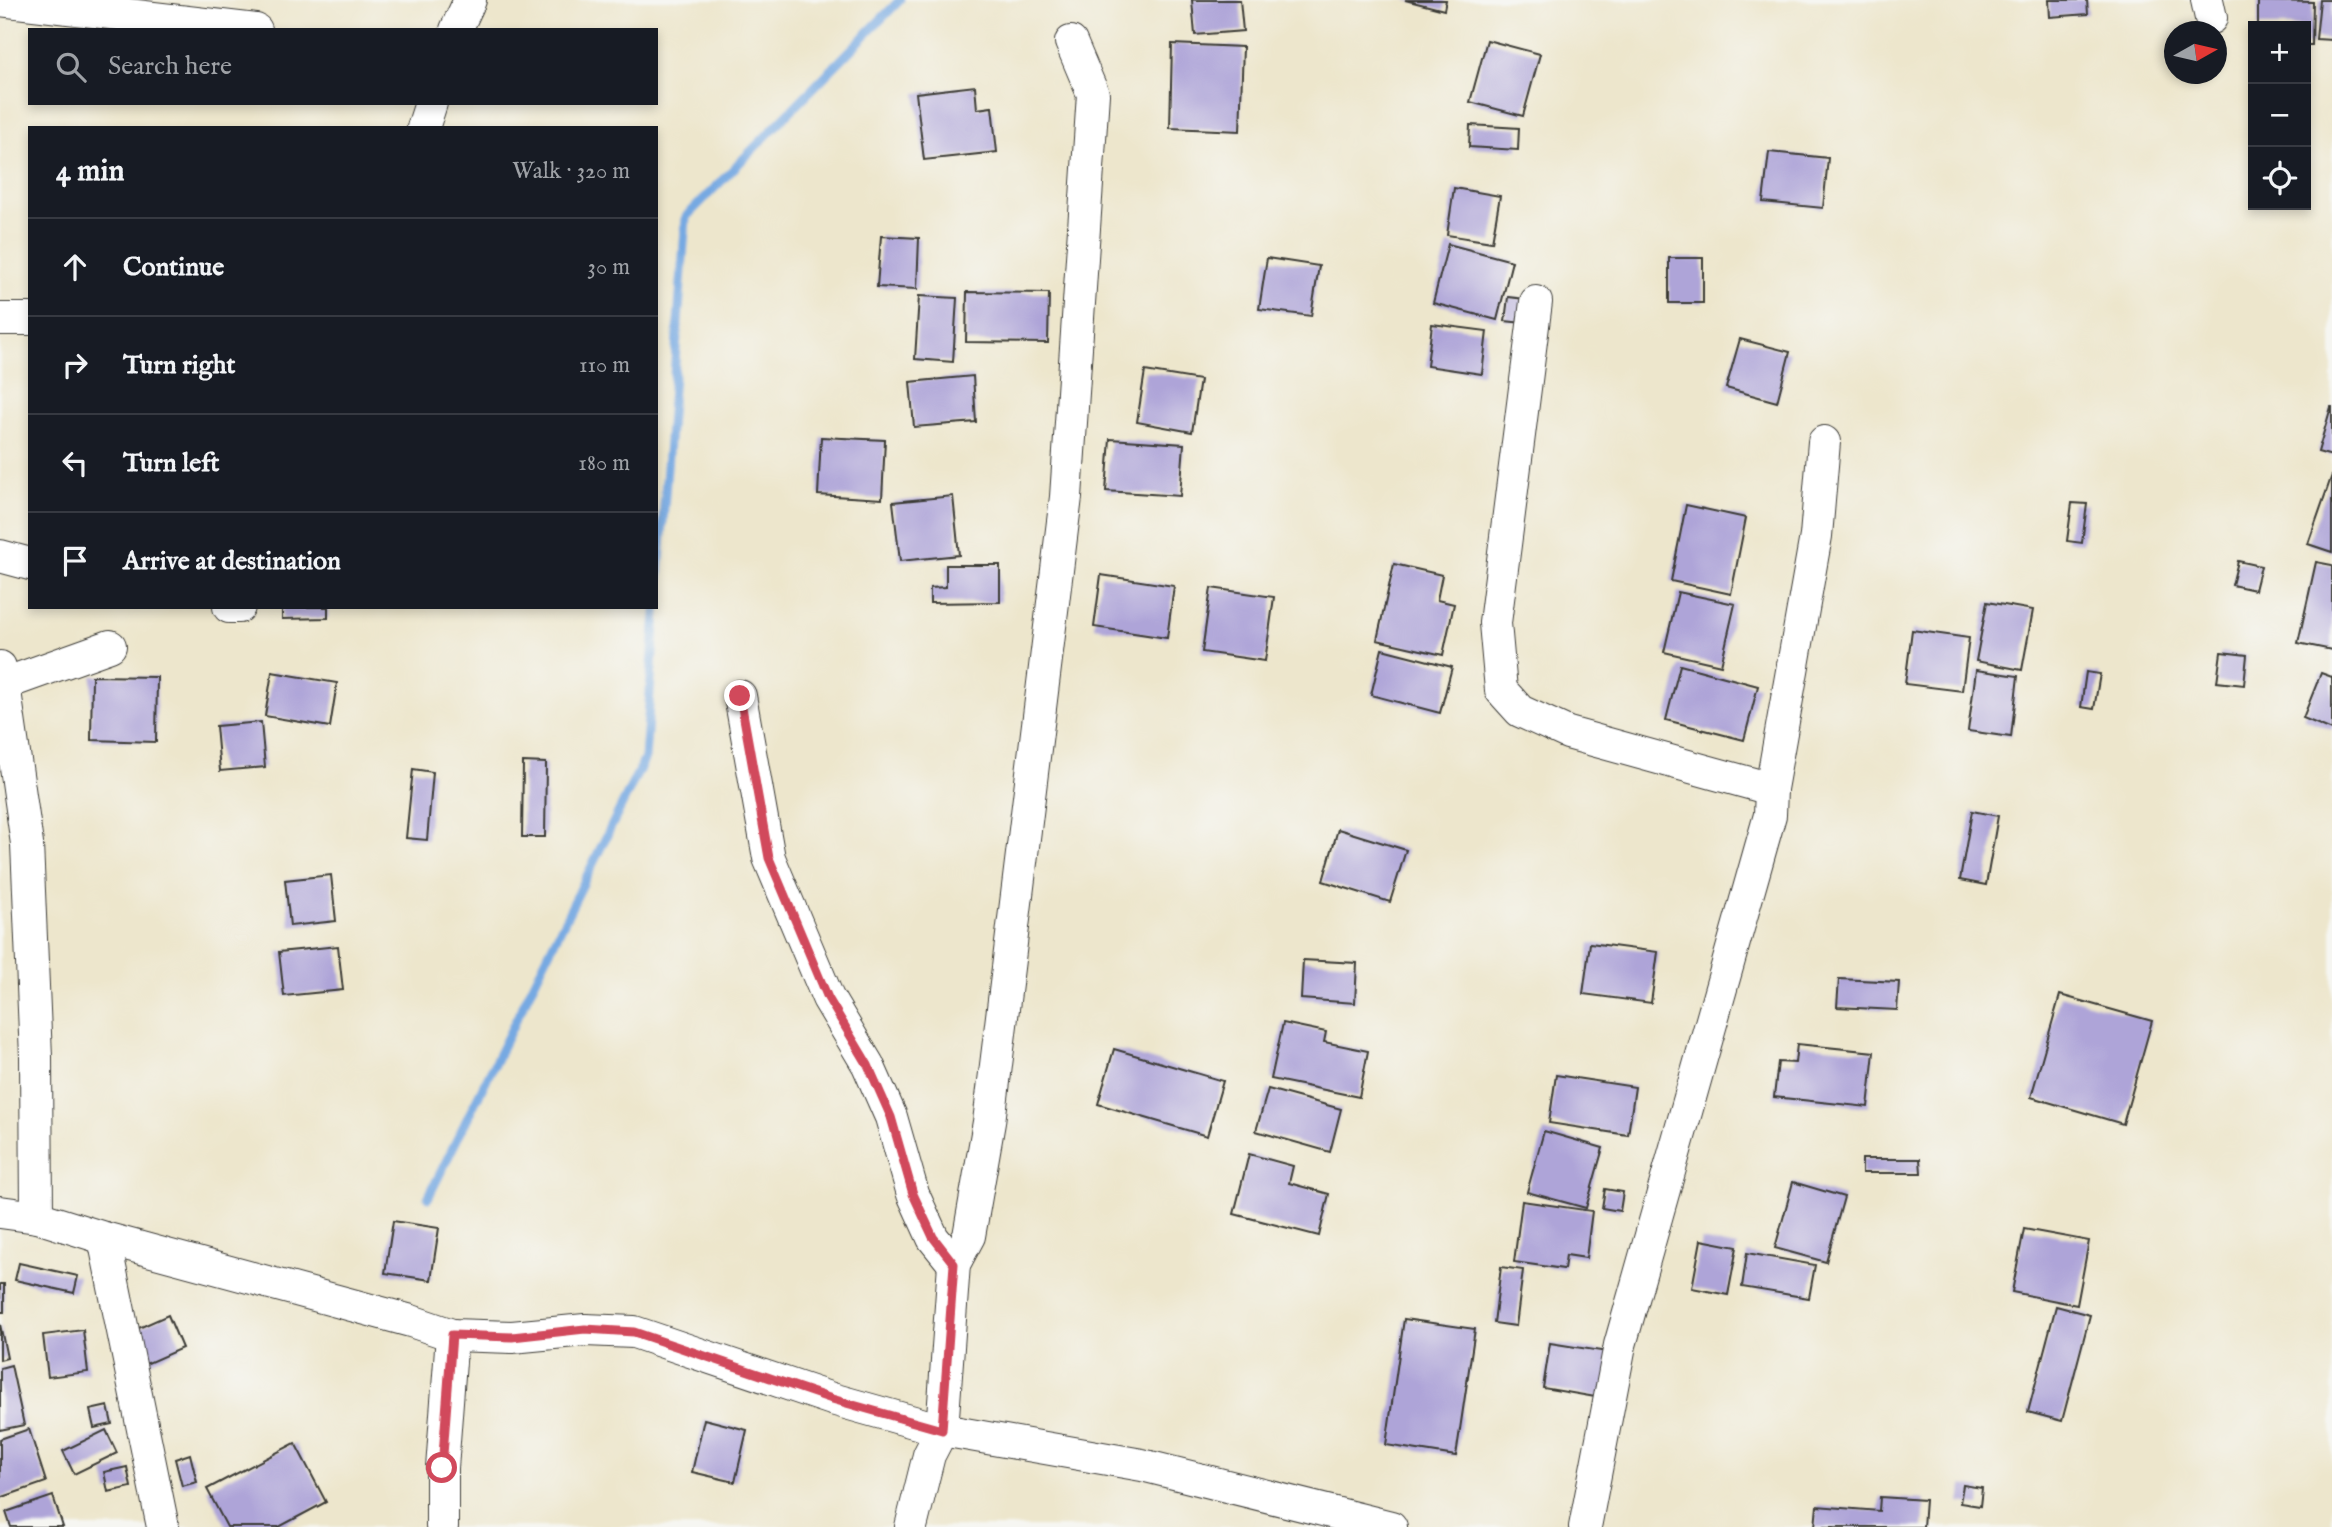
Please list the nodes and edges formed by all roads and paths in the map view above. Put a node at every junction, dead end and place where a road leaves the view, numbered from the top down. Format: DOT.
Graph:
graph roads {
  1 [pos="0,0"];
  2 [pos="470,0"];
  3 [pos="239,28"];
  4 [pos="457,28"];
  5 [pos="1071,42"];
  6 [pos="430,105"];
  7 [pos="424,126"];
  8 [pos="1536,302"];
  9 [pos="0,319"];
  10 [pos="28,319"];
  11 [pos="1824,443"];
  12 [pos="0,556"];
  13 [pos="28,563"];
  14 [pos="110,646"];
  15 [pos="2,675"];
  16 [pos="740,696"];
  17 [pos="1771,789"];
  18 [pos="0,1212"];
  19 [pos="37,1217"];
  20 [pos="104,1238"];
  21 [pos="954,1264"];
  22 [pos="452,1335"];
  23 [pos="942,1430"];
  24 [pos="163,1527"];
  25 [pos="442,1527"];
  26 [pos="911,1527"];
  27 [pos="1391,1527"];
  28 [pos="1585,1527"];
  1 -- 3 [label="street"];
  2 -- 4 [label="street"];
  5 -- 21 [label="street"];
  6 -- 7 [label="street"];
  8 -- 17 [label="street"];
  9 -- 10 [label="street"];
  11 -- 17 [label="street"];
  12 -- 13 [label="street"];
  14 -- 15 [label="street"];
  15 -- 19 [label="street"];
  16 -- 21 [label="street"];
  17 -- 28 [label="street"];
  18 -- 19 [label="street"];
  19 -- 20 [label="street"];
  20 -- 22 [label="street"];
  20 -- 24 [label="street"];
  21 -- 23 [label="street"];
  22 -- 23 [label="street"];
  22 -- 25 [label="street"];
  23 -- 26 [label="street"];
  23 -- 27 [label="street"];
}
